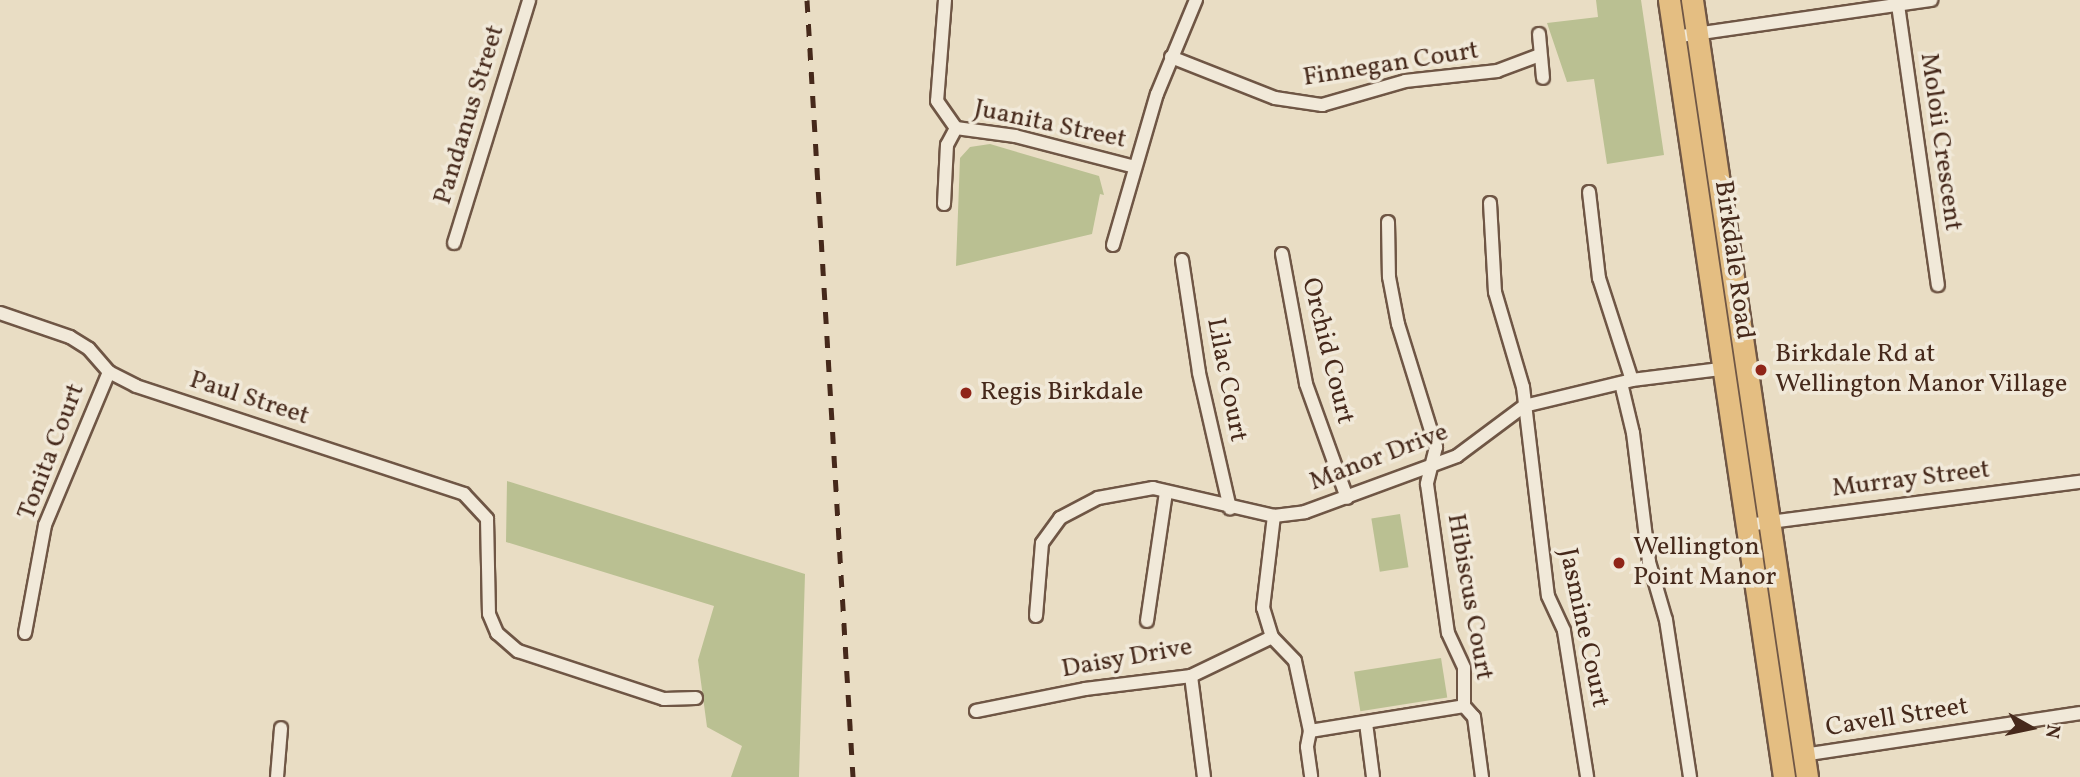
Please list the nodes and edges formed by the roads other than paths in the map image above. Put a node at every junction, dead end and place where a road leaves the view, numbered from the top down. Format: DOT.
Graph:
graph roads {
  1 [pos="529,0"];
  2 [pos="945,0"];
  3 [pos="1196,0"];
  4 [pos="1669,0"];
  5 [pos="1692,0"];
  6 [pos="1931,0"];
  7 [pos="1898,5"];
  8 [pos="1539,34"];
  9 [pos="1697,34"];
  10 [pos="1674,37"];
  11 [pos="1540,55"];
  12 [pos="1171,57"];
  13 [pos="1543,78"];
  14 [pos="956,128"];
  15 [pos="1135,167"];
  16 [pos="1589,191"];
  17 [pos="1490,203"];
  18 [pos="944,204"];
  19 [pos="1388,222"];
  20 [pos="454,243"];
  21 [pos="1113,246"];
  22 [pos="1282,254"];
  23 [pos="1182,260"];
  24 [pos="1938,285"];
  25 [pos="0,313"];
  26 [pos="1720,369"];
  27 [pos="109,372"];
  28 [pos="1626,381"];
  29 [pos="1524,406"];
  30 [pos="1435,465"];
  31 [pos="2080,482"];
  32 [pos="1166,493"];
  33 [pos="1347,498"];
  34 [pos="1230,508"];
  35 [pos="1274,516"];
  36 [pos="1770,521"];
  37 [pos="1747,525"];
  38 [pos="1035,615"];
  39 [pos="1147,621"];
  40 [pos="25,633"];
  41 [pos="1272,637"];
  42 [pos="1191,676"];
  43 [pos="696,698"];
  44 [pos="1464,706"];
  45 [pos="976,711"];
  46 [pos="2080,713"];
  47 [pos="1366,723"];
  48 [pos="281,728"];
  49 [pos="1310,732"];
  50 [pos="1803,755"];
  51 [pos="277,777"];
  52 [pos="1204,777"];
  53 [pos="1311,777"];
  54 [pos="1373,777"];
  55 [pos="1482,777"];
  56 [pos="1587,777"];
  57 [pos="1690,777"];
  58 [pos="1784,777"];
  59 [pos="1807,777"];
  1 -- 20 [label="street, Pandanus Street"];
  2 -- 14 [label="street, Juanita Street"];
  3 -- 12 [label="street"];
  4 -- 10 [label="main road, Birkdale Road"];
  5 -- 9 [label="main road, Birkdale Road"];
  6 -- 7 [label="street"];
  7 -- 9 [label="street"];
  7 -- 24 [label="street, Moloii Crescent"];
  8 -- 11 [label="street"];
  9 -- 10 [label="street"];
  9 -- 36 [label="main road, Birkdale Road"];
  10 -- 26 [label="main road, Birkdale Road"];
  11 -- 12 [label="street, Finnegan Court"];
  11 -- 13 [label="street"];
  12 -- 15 [label="street"];
  14 -- 15 [label="street, Juanita Street"];
  14 -- 18 [label="street, Juanita Street"];
  15 -- 21 [label="street"];
  16 -- 28 [label="street"];
  17 -- 29 [label="street, Jasmine Court"];
  19 -- 30 [label="street, Hibiscus Court"];
  22 -- 33 [label="street, Orchid Court"];
  23 -- 34 [label="street, Lilac Court"];
  25 -- 27 [label="street, Paul Street"];
  26 -- 28 [label="street, Manor Drive"];
  26 -- 37 [label="main road, Birkdale Road"];
  27 -- 40 [label="street, Tonita Court"];
  27 -- 43 [label="street, Paul Street"];
  28 -- 29 [label="street, Manor Drive"];
  28 -- 57 [label="street"];
  29 -- 30 [label="street, Manor Drive"];
  29 -- 56 [label="street, Jasmine Court"];
  30 -- 33 [label="street, Manor Drive"];
  30 -- 44 [label="street, Hibiscus Court"];
  31 -- 36 [label="street, Murray Street"];
  32 -- 34 [label="street, Manor Drive"];
  32 -- 38 [label="street, Manor Drive"];
  32 -- 39 [label="street"];
  33 -- 35 [label="street, Manor Drive"];
  34 -- 35 [label="street, Manor Drive"];
  35 -- 41 [label="street"];
  36 -- 37 [label="street, Murray Street"];
  36 -- 50 [label="main road, Birkdale Road"];
  37 -- 58 [label="main road, Birkdale Road"];
  41 -- 42 [label="street, Daisy Drive"];
  41 -- 49 [label="street"];
  42 -- 45 [label="street, Daisy Drive"];
  42 -- 52 [label="street"];
  44 -- 47 [label="street"];
  44 -- 55 [label="street, Hibiscus Court"];
  46 -- 50 [label="street, Cavell Street"];
  47 -- 49 [label="street"];
  47 -- 54 [label="street"];
  48 -- 51 [label="street"];
  49 -- 53 [label="street"];
  50 -- 59 [label="main road, Birkdale Road"];
}
